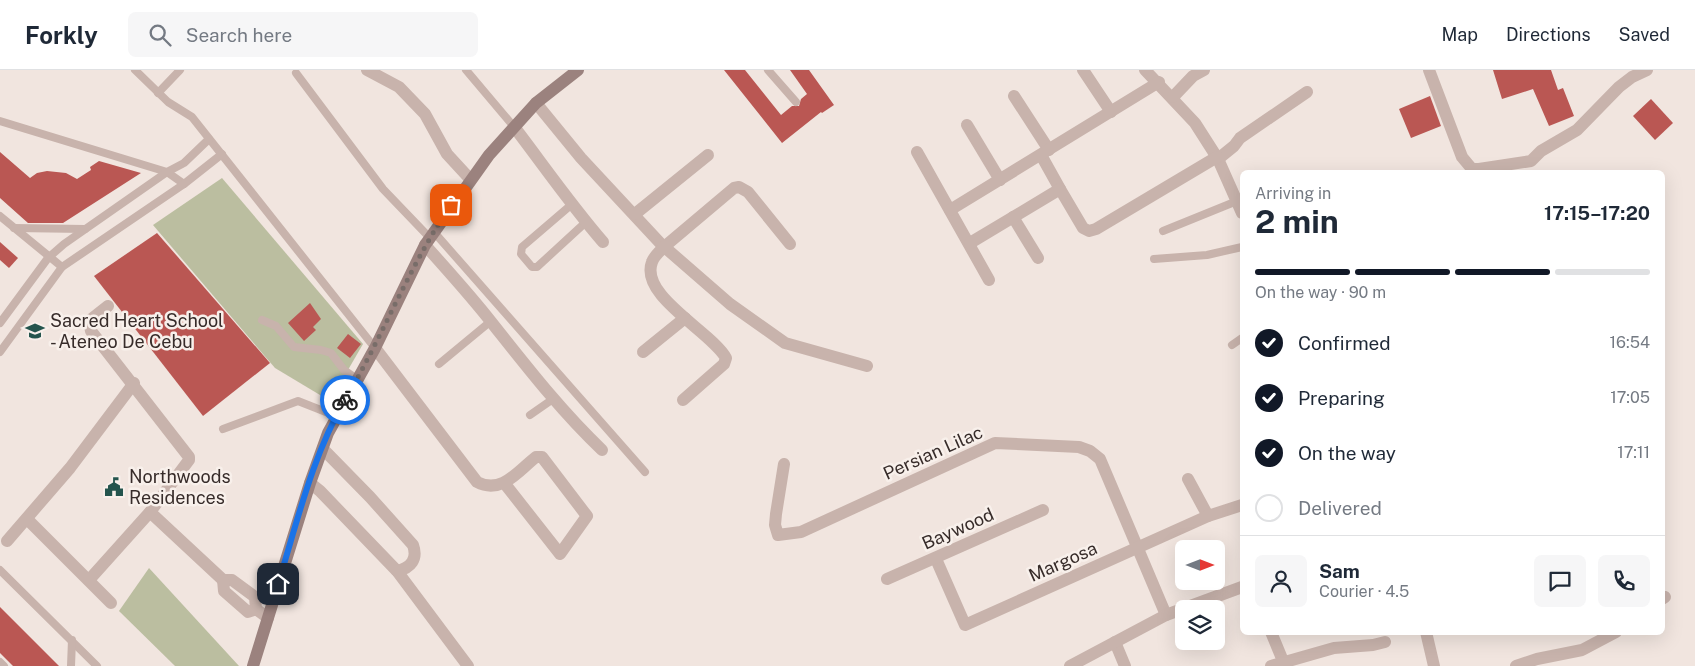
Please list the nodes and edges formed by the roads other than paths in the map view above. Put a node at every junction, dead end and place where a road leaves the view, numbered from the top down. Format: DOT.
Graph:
graph roads {
  1 [pos="135,70"];
  2 [pos="180,70"];
  3 [pos="367,70"];
  4 [pos="466,70"];
  5 [pos="578,70"];
  6 [pos="768,70"];
  7 [pos="1083,70"];
  8 [pos="1145,70"];
  9 [pos="1204,70"];
  10 [pos="1429,70"];
  11 [pos="1647,70"];
  12 [pos="296,72"];
  13 [pos="1159,82"];
  14 [pos="1307,92"];
  15 [pos="158,94"];
  16 [pos="1014,96"];
  17 [pos="1173,97"];
  18 [pos="796,102"];
  19 [pos="536,103"];
  20 [pos="1111,112"];
  21 [pos="0,121"];
  22 [pos="967,125"];
  23 [pos="515,128"];
  24 [pos="210,139"];
  25 [pos="916,152"];
  26 [pos="1045,153"];
  27 [pos="222,154"];
  28 [pos="708,155"];
  29 [pos="1218,158"];
  30 [pos="1530,167"];
  31 [pos="167,172"];
  32 [pos="470,179"];
  33 [pos="1000,180"];
  34 [pos="184,184"];
  35 [pos="1060,189"];
  36 [pos="571,205"];
  37 [pos="1240,207"];
  38 [pos="950,210"];
  39 [pos="635,214"];
  40 [pos="0,216"];
  41 [pos="1013,217"];
  42 [pos="586,222"];
  43 [pos="14,228"];
  44 [pos="85,229"];
  45 [pos="1163,231"];
  46 [pos="429,238"];
  47 [pos="603,242"];
  48 [pos="970,243"];
  49 [pos="790,244"];
  50 [pos="664,246"];
  51 [pos="1240,248"];
  52 [pos="48,258"];
  53 [pos="1038,258"];
  54 [pos="1154,259"];
  55 [pos="62,268"];
  56 [pos="989,280"];
  57 [pos="108,306"];
  58 [pos="685,318"];
  59 [pos="262,320"];
  60 [pos="491,321"];
  61 [pos="0,323"];
  62 [pos="1240,339"];
  63 [pos="1232,345"];
  64 [pos="375,348"];
  65 [pos="0,352"];
  66 [pos="643,352"];
  67 [pos="439,364"];
  68 [pos="867,366"];
  69 [pos="357,379"];
  70 [pos="134,383"];
  71 [pos="554,399"];
  72 [pos="683,400"];
  73 [pos="530,415"];
  74 [pos="336,416"];
  75 [pos="223,429"];
  76 [pos="323,449"];
  77 [pos="602,450"];
  78 [pos="784,464"];
  79 [pos="645,472"];
  80 [pos="1188,479"];
  81 [pos="310,483"];
  82 [pos="505,484"];
  83 [pos="1240,507"];
  84 [pos="1043,510"];
  85 [pos="150,512"];
  86 [pos="1208,516"];
  87 [pos="27,519"];
  88 [pos="7,541"];
  89 [pos="1137,548"];
  90 [pos="936,559"];
  91 [pos="0,570"];
  92 [pos="397,571"];
  93 [pos="887,579"];
  94 [pos="89,580"];
  95 [pos="1240,589"];
  96 [pos="112,603"];
  97 [pos="1166,615"];
  98 [pos="268,618"];
  99 [pos="1272,635"];
  100 [pos="1427,635"];
  101 [pos="1612,635"];
  102 [pos="72,640"];
  103 [pos="1115,642"];
  104 [pos="1385,642"];
  105 [pos="0,662"];
  106 [pos="1277,664"];
  107 [pos="4,666"];
  108 [pos="71,666"];
  109 [pos="97,666"];
  110 [pos="253,666"];
  111 [pos="468,666"];
  112 [pos="1070,666"];
  113 [pos="1124,666"];
  114 [pos="1434,666"];
  115 [pos="1516,666"];
  1 -- 15 [label="lane"];
  2 -- 15 [label="lane"];
  3 -- 32 [label="street"];
  4 -- 23 [label="lane"];
  5 -- 19 [label="main road"];
  6 -- 18 [label="lane"];
  7 -- 20 [label="street"];
  8 -- 13 [label="street"];
  9 -- 17 [label="street"];
  10 -- 30 [label="street"];
  11 -- 30 [label="street"];
  12 -- 46 [label="lane"];
  13 -- 17 [label="street"];
  13 -- 20 [label="street"];
  14 -- 29 [label="street"];
  15 -- 24 [label="lane"];
  16 -- 26 [label="street"];
  17 -- 29 [label="street"];
  19 -- 23 [label="main road"];
  19 -- 39 [label="street"];
  20 -- 26 [label="street"];
  21 -- 31 [label="lane"];
  22 -- 33 [label="street"];
  23 -- 32 [label="main road"];
  23 -- 36 [label="street"];
  24 -- 27 [label="lane"];
  24 -- 31 [label="lane"];
  25 -- 38 [label="street"];
  26 -- 33 [label="street"];
  26 -- 35 [label="street"];
  27 -- 34 [label="lane"];
  27 -- 64 [label="lane"];
  28 -- 39 [label="street"];
  29 -- 35 [label="street"];
  29 -- 37 [label="street"];
  31 -- 34 [label="lane"];
  31 -- 44 [label="lane"];
  32 -- 46 [label="main road"];
  33 -- 38 [label="street"];
  34 -- 55 [label="lane"];
  35 -- 41 [label="street"];
  36 -- 42 [label="street"];
  36 -- 42 [label="lane"];
  37 -- 45 [label="lane"];
  38 -- 48 [label="street"];
  39 -- 50 [label="street"];
  40 -- 43 [label="lane"];
  41 -- 48 [label="street"];
  41 -- 53 [label="street"];
  42 -- 47 [label="street"];
  43 -- 44 [label="lane"];
  43 -- 52 [label="lane"];
  44 -- 52 [label="lane"];
  46 -- 60 [label="street"];
  46 -- 64 [label="main road"];
  46 -- 79 [label="lane"];
  48 -- 56 [label="street"];
  49 -- 50 [label="street"];
  50 -- 58 [label="street"];
  50 -- 68 [label="street"];
  51 -- 54 [label="lane"];
  52 -- 55 [label="lane"];
  52 -- 61 [label="lane"];
  55 -- 65 [label="lane"];
  57 -- 70 [label="street"];
  58 -- 66 [label="street"];
  58 -- 72 [label="street"];
  59 -- 69 [label="lane"];
  60 -- 67 [label="lane"];
  60 -- 71 [label="street"];
  62 -- 63 [label="lane"];
  64 -- 69 [label="main road"];
  64 -- 82 [label="street"];
  69 -- 74 [label="main road"];
  70 -- 85 [label="street"];
  70 -- 87 [label="street"];
  71 -- 73 [label="lane"];
  71 -- 77 [label="street"];
  74 -- 75 [label="lane"];
  74 -- 76 [label="main road"];
  76 -- 81 [label="main road"];
  76 -- 92 [label="street"];
  78 -- 89 [label="street, Persian Lilac"];
  80 -- 86 [label="street"];
  81 -- 92 [label="street"];
  81 -- 98 [label="main road"];
  82 -- 82 [label="street"];
  83 -- 86 [label="street, Margosa"];
  84 -- 90 [label="street, Baywood"];
  85 -- 94 [label="street"];
  85 -- 98 [label="street"];
  86 -- 89 [label="street, Margosa"];
  87 -- 88 [label="street"];
  87 -- 94 [label="street"];
  89 -- 90 [label="street, Margosa"];
  89 -- 97 [label="street, Persian Lilac"];
  90 -- 93 [label="street, Baywood"];
  91 -- 102 [label="lane"];
  92 -- 111 [label="street"];
  94 -- 96 [label="street"];
  95 -- 97 [label="street"];
  97 -- 103 [label="street"];
  98 -- 110 [label="main road"];
  99 -- 106 [label="street"];
  100 -- 114 [label="street"];
  101 -- 115 [label="street"];
  102 -- 108 [label="lane"];
  102 -- 109 [label="lane"];
  103 -- 112 [label="street"];
  103 -- 113 [label="street"];
  104 -- 106 [label="street"];
  105 -- 107 [label="lane"];
}
